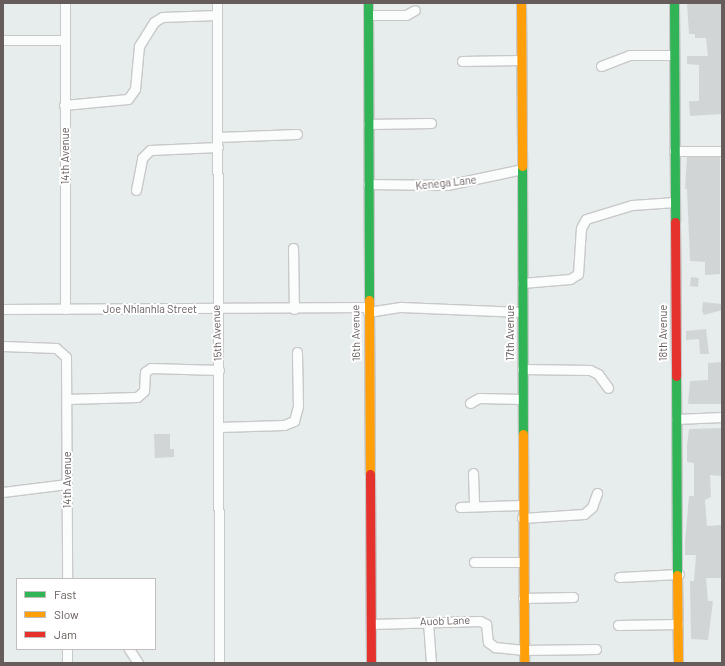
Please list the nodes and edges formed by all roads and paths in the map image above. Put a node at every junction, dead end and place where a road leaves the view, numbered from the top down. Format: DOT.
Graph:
graph roads {
  1 [pos="65,3"];
  2 [pos="217,3"];
  3 [pos="368,3"];
  4 [pos="521,3"];
  5 [pos="674,3"];
  6 [pos="415,10"];
  7 [pos="217,14"];
  8 [pos="368,15"];
  9 [pos="3,40"];
  10 [pos="65,40"];
  11 [pos="674,55"];
  12 [pos="521,60"];
  13 [pos="462,61"];
  14 [pos="601,66"];
  15 [pos="64,105"];
  16 [pos="431,123"];
  17 [pos="368,124"];
  18 [pos="297,134"];
  19 [pos="218,137"];
  20 [pos="218,148"];
  21 [pos="674,151"];
  22 [pos="722,151"];
  23 [pos="522,169"];
  24 [pos="368,184"];
  25 [pos="136,190"];
  26 [pos="675,202"];
  27 [pos="293,248"];
  28 [pos="522,283"];
  29 [pos="3,309"];
  30 [pos="65,309"];
  31 [pos="294,309"];
  32 [pos="216,310"];
  33 [pos="368,310"];
  34 [pos="522,312"];
  35 [pos="3,346"];
  36 [pos="297,352"];
  37 [pos="522,369"];
  38 [pos="219,370"];
  39 [pos="608,388"];
  40 [pos="67,399"];
  41 [pos="522,399"];
  42 [pos="470,403"];
  43 [pos="722,417"];
  44 [pos="676,419"];
  45 [pos="219,427"];
  46 [pos="474,473"];
  47 [pos="67,484"];
  48 [pos="3,492"];
  49 [pos="597,493"];
  50 [pos="522,505"];
  51 [pos="474,506"];
  52 [pos="460,507"];
  53 [pos="522,518"];
  54 [pos="474,562"];
  55 [pos="523,562"];
  56 [pos="679,574"];
  57 [pos="619,577"];
  58 [pos="67,578"];
  59 [pos="573,597"];
  60 [pos="523,598"];
  61 [pos="428,622"];
  62 [pos="371,624"];
  63 [pos="678,624"];
  64 [pos="618,625"];
  65 [pos="596,648"];
  66 [pos="67,650"];
  67 [pos="130,650"];
  68 [pos="524,650"];
  69 [pos="68,663"];
  70 [pos="138,663"];
  71 [pos="219,663"];
  72 [pos="371,663"];
  73 [pos="431,663"];
  74 [pos="524,663"];
  75 [pos="678,663"];
  1 -- 10 [label="street, 14th Avenue"];
  2 -- 7 [label="street, 15th Avenue"];
  3 -- 8 [label="street, 16th Avenue"];
  4 -- 12 [label="street, 17th Avenue"];
  5 -- 11 [label="street, 18th Avenue"];
  6 -- 8 [label="street"];
  7 -- 15 [label="street"];
  7 -- 19 [label="street, 15th Avenue"];
  8 -- 17 [label="street, 16th Avenue"];
  9 -- 10 [label="street"];
  10 -- 15 [label="street, 14th Avenue"];
  11 -- 14 [label="street"];
  11 -- 21 [label="street, 18th Avenue"];
  12 -- 13 [label="street"];
  12 -- 23 [label="street, 17th Avenue"];
  15 -- 30 [label="street, 14th Avenue"];
  16 -- 17 [label="street"];
  17 -- 24 [label="street, 16th Avenue"];
  18 -- 19 [label="street"];
  19 -- 20 [label="street, 15th Avenue"];
  20 -- 25 [label="street"];
  20 -- 32 [label="street, 15th Avenue"];
  21 -- 22 [label="street"];
  21 -- 26 [label="street, 18th Avenue"];
  23 -- 24 [label="street, Kenega Lane"];
  23 -- 28 [label="street, 17th Avenue"];
  24 -- 33 [label="street, 16th Avenue"];
  26 -- 28 [label="street"];
  26 -- 44 [label="street, 18th Avenue"];
  27 -- 31 [label="street"];
  28 -- 34 [label="street, 17th Avenue"];
  29 -- 30 [label="street, Joe Nhlanhla Street"];
  30 -- 32 [label="street, Joe Nhlanhla Street"];
  31 -- 32 [label="street, Joe Nhlanhla Street"];
  31 -- 33 [label="street, Joe Nhlanhla Street"];
  32 -- 38 [label="street, 15th Avenue"];
  33 -- 34 [label="street, Joe Nhlanhla Street"];
  33 -- 62 [label="street, 16th Avenue"];
  34 -- 37 [label="street, 17th Avenue"];
  35 -- 40 [label="street, 14th Avenue"];
  36 -- 45 [label="street"];
  37 -- 39 [label="street"];
  37 -- 41 [label="street, 17th Avenue"];
  38 -- 40 [label="street"];
  38 -- 45 [label="street, 15th Avenue"];
  40 -- 47 [label="street, 14th Avenue"];
  41 -- 42 [label="street"];
  41 -- 50 [label="street, 17th Avenue"];
  43 -- 44 [label="street"];
  44 -- 56 [label="street, 18th Avenue"];
  45 -- 71 [label="street, 15th Avenue"];
  46 -- 51 [label="street"];
  47 -- 48 [label="street"];
  47 -- 58 [label="street, 14th Avenue"];
  49 -- 53 [label="street"];
  50 -- 51 [label="street"];
  50 -- 53 [label="street, 17th Avenue"];
  51 -- 52 [label="street"];
  53 -- 55 [label="street, 17th Avenue"];
  54 -- 55 [label="street"];
  55 -- 60 [label="street, 17th Avenue"];
  56 -- 57 [label="street"];
  56 -- 63 [label="street, 18th Avenue"];
  59 -- 60 [label="street"];
  60 -- 68 [label="street, 17th Avenue"];
  61 -- 62 [label="street, Auob Lane"];
  61 -- 68 [label="street, Auob Lane"];
  61 -- 73 [label="street"];
  62 -- 72 [label="street, 16th Avenue"];
  63 -- 64 [label="street"];
  63 -- 75 [label="street, 18th Avenue"];
  65 -- 68 [label="street"];
  66 -- 69 [label="street"];
  67 -- 70 [label="street"];
  68 -- 74 [label="street, 17th Avenue"];
}
